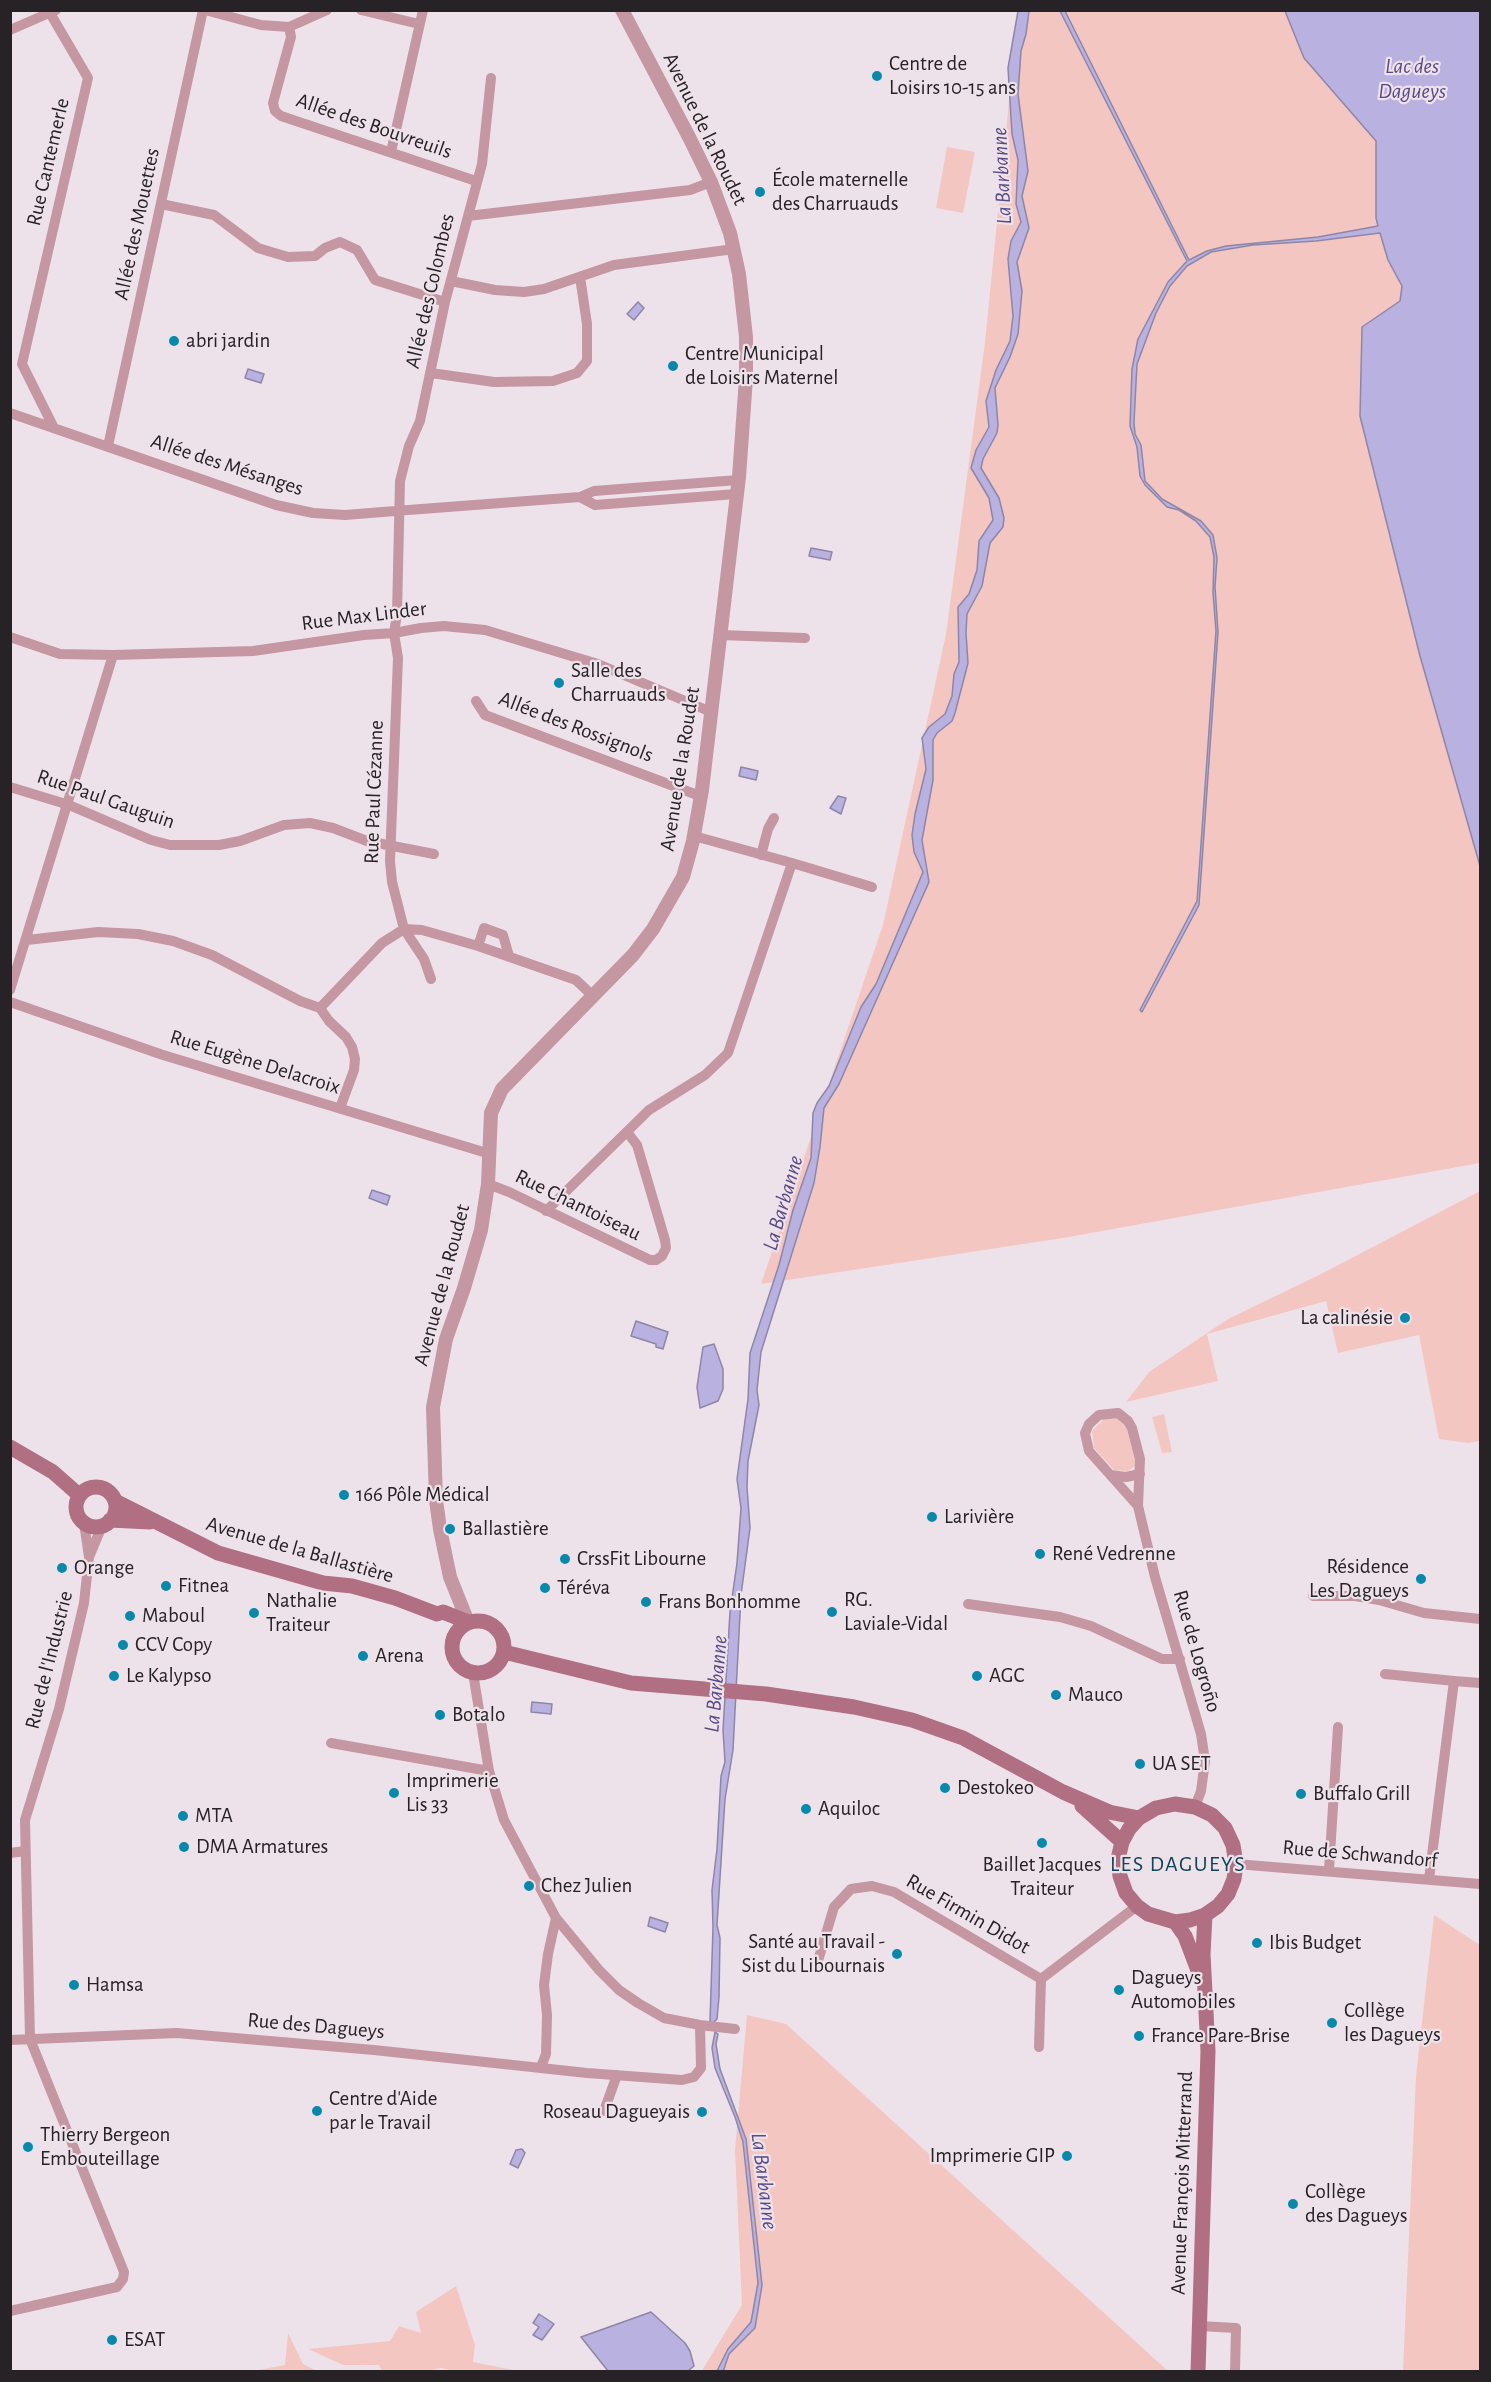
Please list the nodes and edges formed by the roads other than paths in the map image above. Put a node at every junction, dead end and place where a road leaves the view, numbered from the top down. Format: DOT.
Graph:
graph roads {
  1 [pos="204,10"];
  2 [pos="327,10"];
  3 [pos="361,10"];
  4 [pos="423,10"];
  5 [pos="622,10"];
  6 [pos="53,12"];
  7 [pos="419,24"];
  8 [pos="288,27"];
  9 [pos="10,30"];
  10 [pos="491,78"];
  11 [pos="391,152"];
  12 [pos="476,181"];
  13 [pos="711,182"];
  14 [pos="161,204"];
  15 [pos="468,216"];
  16 [pos="734,249"];
  17 [pos="580,277"];
  18 [pos="451,281"];
  19 [pos="446,302"];
  20 [pos="431,373"];
  21 [pos="10,413"];
  22 [pos="54,428"];
  23 [pos="108,446"];
  24 [pos="737,487"];
  25 [pos="400,511"];
  26 [pos="394,633"];
  27 [pos="720,635"];
  28 [pos="10,637"];
  29 [pos="805,638"];
  30 [pos="113,655"];
  31 [pos="476,701"];
  32 [pos="711,712"];
  33 [pos="10,787"];
  34 [pos="700,796"];
  35 [pos="69,805"];
  36 [pos="774,818"];
  37 [pos="694,836"];
  38 [pos="390,846"];
  39 [pos="434,854"];
  40 [pos="761,855"];
  41 [pos="792,863"];
  42 [pos="872,887"];
  43 [pos="404,929"];
  44 [pos="27,940"];
  45 [pos="478,946"];
  46 [pos="509,956"];
  47 [pos="431,979"];
  48 [pos="10,990"];
  49 [pos="594,997"];
  50 [pos="10,1002"];
  51 [pos="320,1008"];
  52 [pos="340,1107"];
  53 [pos="627,1132"];
  54 [pos="490,1154"];
  55 [pos="488,1184"];
  56 [pos="546,1211"];
  57 [pos="10,1447"];
  58 [pos="1140,1474"];
  59 [pos="1111,1475"];
  60 [pos="79,1495"];
  61 [pos="115,1502"];
  62 [pos="1138,1506"];
  63 [pos="153,1522"];
  64 [pos="84,1523"];
  65 [pos="106,1523"];
  66 [pos="89,1557"];
  67 [pos="457,1596"];
  68 [pos="1313,1596"];
  69 [pos="968,1604"];
  70 [pos="440,1613"];
  71 [pos="1480,1619"];
  72 [pos="468,1622"];
  73 [pos="453,1637"];
  74 [pos="504,1652"];
  75 [pos="1180,1659"];
  76 [pos="473,1672"];
  77 [pos="1385,1674"];
  78 [pos="1454,1681"];
  79 [pos="1480,1683"];
  80 [pos="1338,1726"];
  81 [pos="331,1743"];
  82 [pos="489,1771"];
  83 [pos="1063,1792"];
  84 [pos="1195,1807"];
  85 [pos="1139,1818"];
  86 [pos="1122,1842"];
  87 [pos="26,1851"];
  88 [pos="10,1853"];
  89 [pos="1236,1864"];
  90 [pos="1329,1870"];
  91 [pos="1429,1880"];
  92 [pos="1480,1884"];
  93 [pos="1137,1906"];
  94 [pos="1205,1915"];
  95 [pos="556,1918"];
  96 [pos="1175,1922"];
  97 [pos="817,1964"];
  98 [pos="1041,1978"];
  99 [pos="1206,1996"];
  100 [pos="700,2025"];
  101 [pos="735,2029"];
  102 [pos="30,2039"];
  103 [pos="10,2040"];
  104 [pos="1039,2047"];
  105 [pos="540,2067"];
  106 [pos="617,2075"];
  107 [pos="604,2111"];
  108 [pos="10,2311"];
  109 [pos="1199,2326"];
  110 [pos="1198,2372"];
  111 [pos="1235,2372"];
  1 -- 8 [label="street"];
  1 -- 14 [label="street, Allée des Mouettes"];
  2 -- 8 [label="street"];
  3 -- 7 [label="street"];
  4 -- 7 [label="street"];
  5 -- 13 [label="street, Avenue de la Roudet"];
  6 -- 9 [label="street"];
  6 -- 22 [label="street, Rue Cantemerle"];
  7 -- 11 [label="street"];
  8 -- 11 [label="street, Allée des Bouvreuils"];
  10 -- 12 [label="street, Allée des Colombes"];
  11 -- 12 [label="street, Allée des Bouvreuils"];
  12 -- 15 [label="street, Allée des Colombes"];
  13 -- 15 [label="street"];
  13 -- 16 [label="street, Avenue de la Roudet"];
  14 -- 19 [label="street"];
  14 -- 23 [label="street, Allée des Mouettes"];
  15 -- 18 [label="street, Allée des Colombes"];
  16 -- 17 [label="street"];
  16 -- 24 [label="street, Avenue de la Roudet"];
  17 -- 18 [label="street"];
  17 -- 20 [label="street"];
  18 -- 19 [label="street, Allée des Colombes"];
  19 -- 20 [label="street, Allée des Colombes"];
  20 -- 25 [label="street, Allée des Colombes"];
  21 -- 22 [label="street, Allée des Mésanges"];
  22 -- 23 [label="street, Allée des Mésanges"];
  23 -- 25 [label="street, Allée des Mésanges"];
  24 -- 25 [label="street, Allée des Mésanges"];
  24 -- 27 [label="street, Avenue de la Roudet"];
  25 -- 26 [label="street, Allée des Colombes"];
  26 -- 30 [label="street, Rue Max Linder"];
  26 -- 32 [label="street, Rue Max Linder"];
  26 -- 38 [label="street, Rue Paul Cézanne"];
  27 -- 29 [label="street"];
  27 -- 32 [label="street, Avenue de la Roudet"];
  28 -- 30 [label="street, Rue Max Linder"];
  30 -- 35 [label="street"];
  31 -- 34 [label="street, Allée des Rossignols"];
  32 -- 34 [label="street, Avenue de la Roudet"];
  33 -- 35 [label="street, Rue Paul Gauguin"];
  34 -- 37 [label="street, Avenue de la Roudet"];
  35 -- 38 [label="street, Rue Paul Gauguin"];
  35 -- 44 [label="street"];
  36 -- 40 [label="street"];
  37 -- 40 [label="street"];
  37 -- 49 [label="street, Avenue de la Roudet"];
  38 -- 39 [label="street, Rue Paul Gauguin"];
  38 -- 43 [label="street, Rue Paul Cézanne"];
  40 -- 41 [label="street"];
  41 -- 42 [label="street"];
  41 -- 53 [label="street"];
  43 -- 45 [label="street"];
  43 -- 47 [label="street, Rue Paul Cézanne"];
  43 -- 51 [label="street"];
  44 -- 48 [label="street"];
  44 -- 51 [label="street"];
  45 -- 46 [label="street"];
  45 -- 46 [label="street"];
  46 -- 49 [label="street"];
  49 -- 54 [label="street, Avenue de la Roudet"];
  50 -- 52 [label="street, Rue Eugène Delacroix"];
  51 -- 52 [label="street"];
  52 -- 54 [label="street, Rue Eugène Delacroix"];
  53 -- 56 [label="street"];
  53 -- 56 [label="street, Rue Chantoiseau"];
  54 -- 55 [label="street, Avenue de la Roudet"];
  55 -- 56 [label="street, Rue Chantoiseau"];
  55 -- 67 [label="street, Avenue de la Roudet"];
  57 -- 60 [label="main road"];
  58 -- 59 [label="street"];
  58 -- 59 [label="street, Rue de Logroño"];
  58 -- 62 [label="street, Rue de Logroño"];
  59 -- 62 [label="street, Rue de Logroño"];
  60 -- 61 [label="main road"];
  60 -- 64 [label="main road"];
  61 -- 63 [label="main road, Avenue de la Ballastière"];
  61 -- 65 [label="main road"];
  62 -- 75 [label="street, Rue de Logroño"];
  63 -- 65 [label="main road, Avenue de la Ballastière"];
  63 -- 70 [label="main road, Avenue de la Ballastière"];
  64 -- 65 [label="main road"];
  64 -- 66 [label="street, Rue de l'Industrie"];
  65 -- 66 [label="street, Rue de l'Industrie"];
  66 -- 87 [label="street, Rue de l'Industrie"];
  67 -- 70 [label="street"];
  67 -- 72 [label="street, Avenue de la Roudet"];
  68 -- 71 [label="street"];
  69 -- 75 [label="street"];
  70 -- 72 [label="main road, Avenue de la Ballastière"];
  70 -- 73 [label="main road"];
  72 -- 73 [label="main road"];
  72 -- 74 [label="main road"];
  73 -- 76 [label="main road"];
  74 -- 76 [label="main road"];
  74 -- 83 [label="main road"];
  75 -- 84 [label="street, Rue de Logroño"];
  76 -- 82 [label="street"];
  77 -- 78 [label="street"];
  78 -- 79 [label="street"];
  78 -- 91 [label="street"];
  80 -- 90 [label="street"];
  81 -- 82 [label="street"];
  82 -- 95 [label="street"];
  83 -- 85 [label="main road"];
  83 -- 86 [label="main road"];
  84 -- 85 [label="main road"];
  84 -- 89 [label="main road"];
  85 -- 86 [label="main road"];
  86 -- 93 [label="main road"];
  87 -- 88 [label="street"];
  87 -- 102 [label="street, Rue de l'Industrie"];
  89 -- 90 [label="street, Rue de Schwandorf"];
  89 -- 94 [label="main road"];
  90 -- 91 [label="street, Rue de Schwandorf"];
  91 -- 92 [label="street, Rue de Schwandorf"];
  93 -- 96 [label="main road"];
  93 -- 98 [label="street, Rue Firmin Didot"];
  94 -- 96 [label="main road"];
  94 -- 99 [label="main road, Avenue François Mitterrand"];
  95 -- 100 [label="street"];
  95 -- 105 [label="street"];
  96 -- 99 [label="main road, Avenue François Mitterrand"];
  97 -- 98 [label="street, Rue Firmin Didot"];
  98 -- 104 [label="street, Rue Firmin Didot"];
  99 -- 109 [label="main road, Avenue François Mitterrand"];
  100 -- 101 [label="street"];
  100 -- 106 [label="street, Rue des Dagueys"];
  102 -- 103 [label="street, Rue des Dagueys"];
  102 -- 105 [label="street, Rue des Dagueys"];
  102 -- 108 [label="street, Rue de l'Industrie"];
  105 -- 106 [label="street, Rue des Dagueys"];
  106 -- 107 [label="street"];
  109 -- 110 [label="main road, Avenue François Mitterrand"];
  109 -- 111 [label="street"];
}
